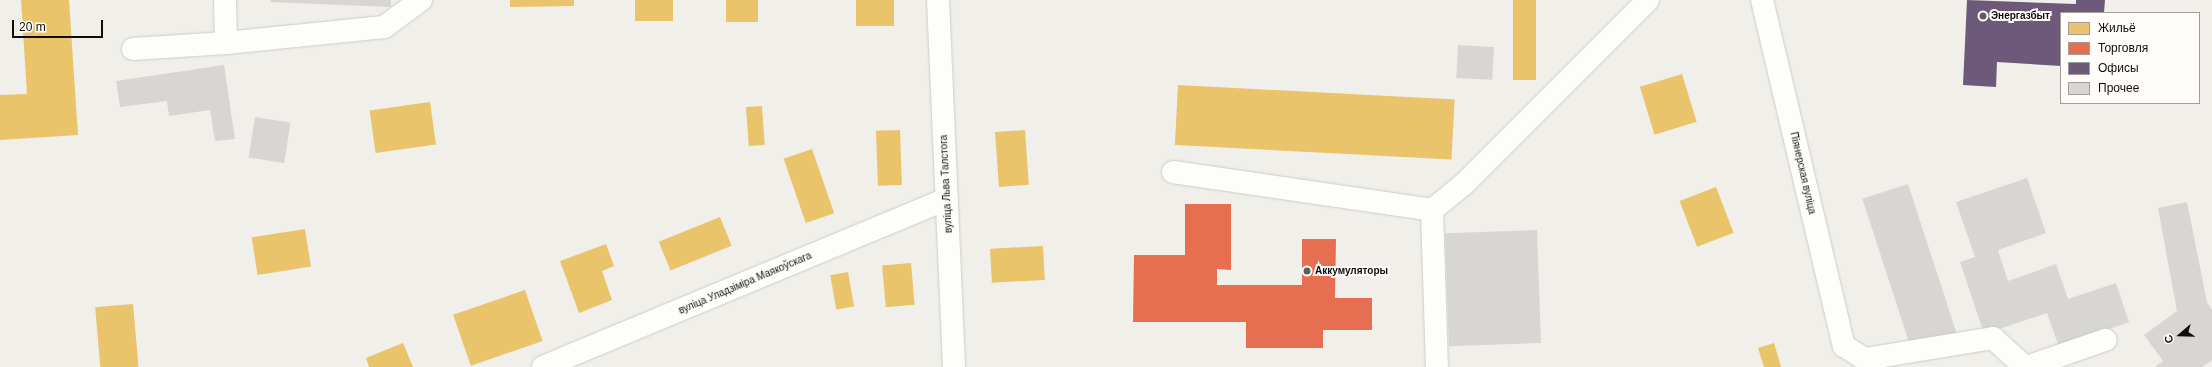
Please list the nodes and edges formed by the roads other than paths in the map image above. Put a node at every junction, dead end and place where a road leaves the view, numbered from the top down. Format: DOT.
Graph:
graph roads {
  1 [pos="225,0"];
  2 [pos="421,0"];
  3 [pos="938,0"];
  4 [pos="1648,0"];
  5 [pos="1762,0"];
  6 [pos="226,43"];
  7 [pos="133,49"];
  8 [pos="1173,172"];
  9 [pos="946,199"];
  10 [pos="1432,210"];
  11 [pos="2104,340"];
  12 [pos="543,367"];
  13 [pos="954,367"];
  14 [pos="1437,367"];
  15 [pos="2026,367"];
  1 -- 6 [label="street"];
  2 -- 6 [label="street"];
  3 -- 9 [label="street, вуліца Льва Талстога"];
  4 -- 10 [label="street"];
  5 -- 15 [label="street, Піянерская вуліца"];
  6 -- 7 [label="street"];
  8 -- 10 [label="street"];
  9 -- 12 [label="street, вуліца Уладзіміра Маякоўскага"];
  9 -- 13 [label="street, вуліца Льва Талстога"];
  10 -- 14 [label="street"];
  11 -- 15 [label="street"];
}
